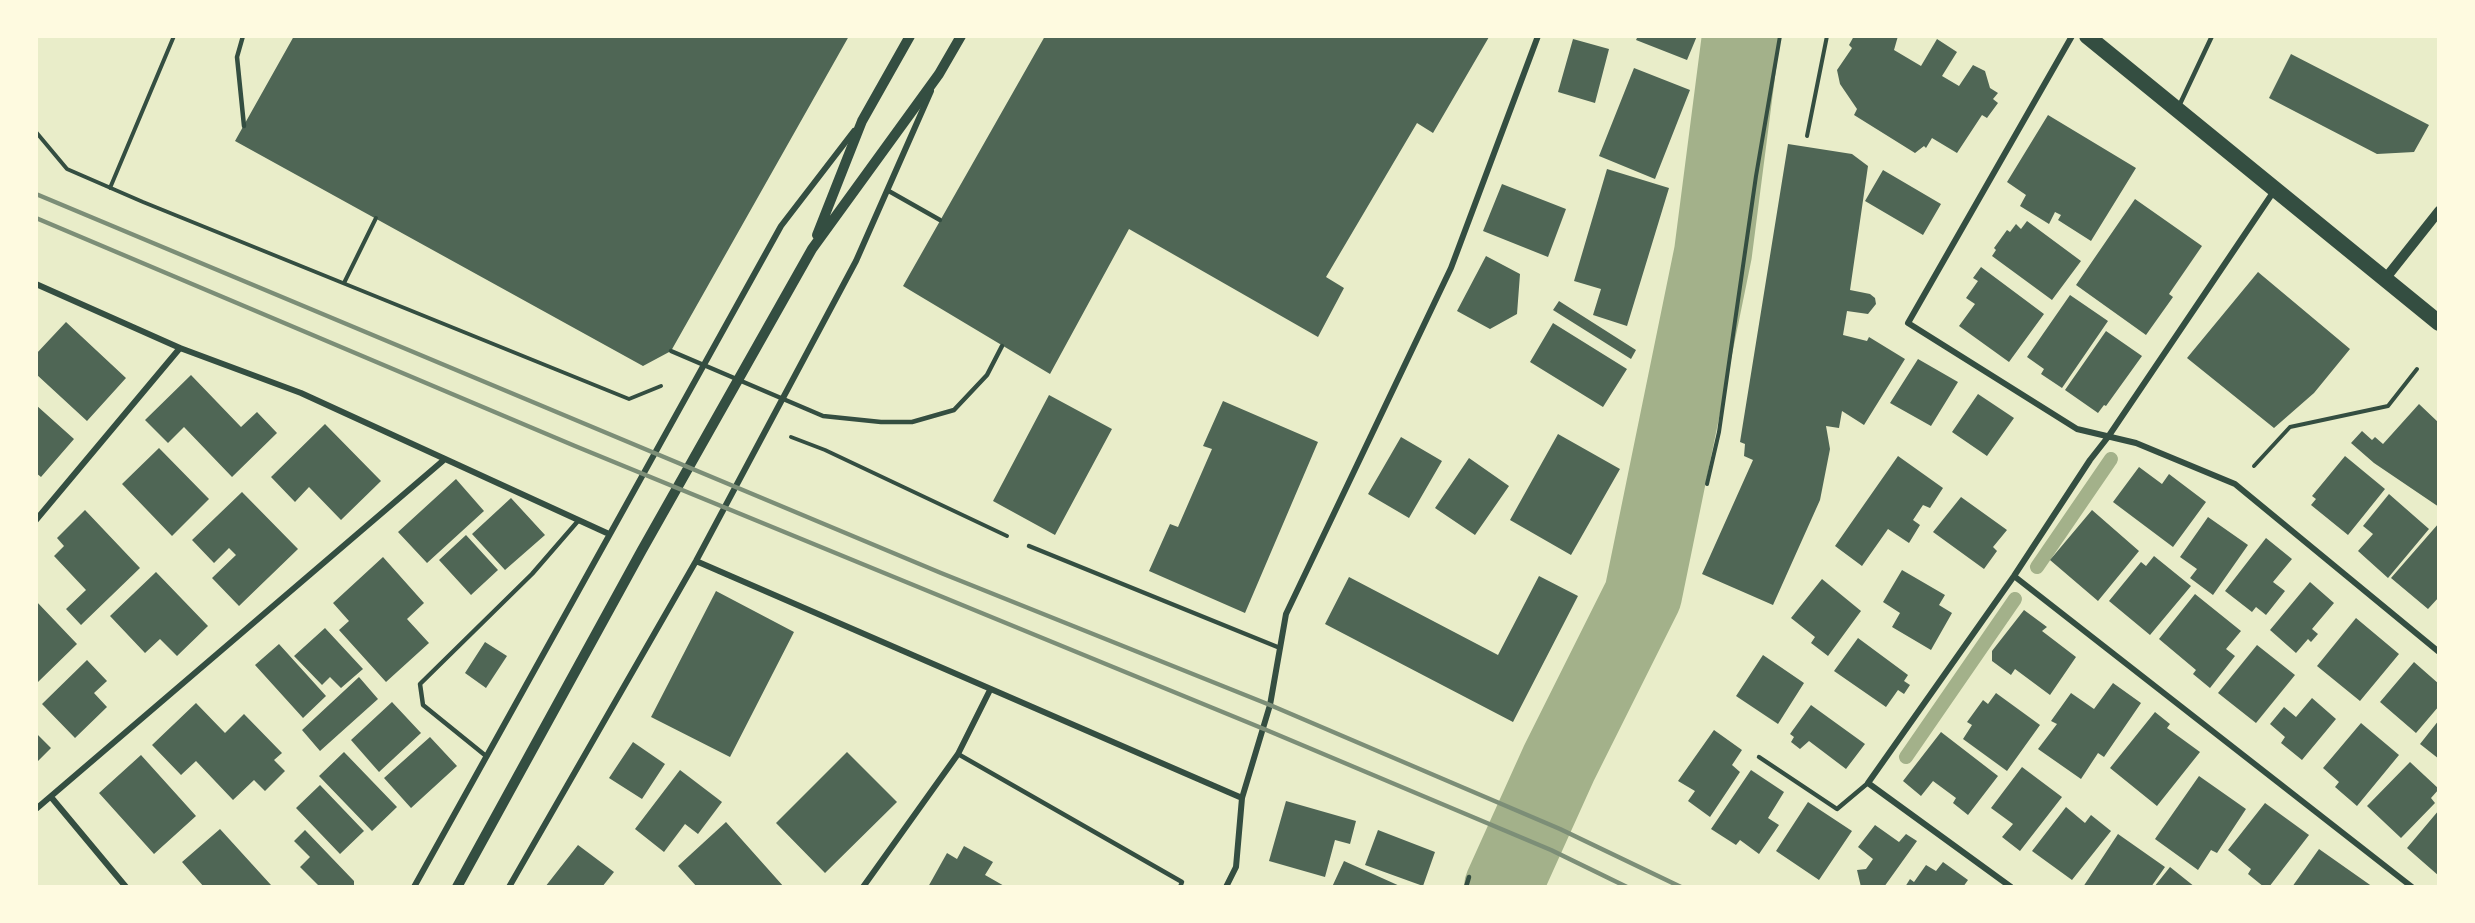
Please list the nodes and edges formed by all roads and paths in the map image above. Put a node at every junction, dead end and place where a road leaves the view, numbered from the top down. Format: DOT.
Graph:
graph roads {
  1 [pos="174,36"];
  2 [pos="243,36"];
  3 [pos="910,36"];
  4 [pos="961,36"];
  5 [pos="1538,36"];
  6 [pos="1780,36"];
  7 [pos="1827,36"];
  8 [pos="2072,36"];
  9 [pos="2087,36"];
  10 [pos="2212,36"];
  11 [pos="939,74"];
  12 [pos="2176,111"];
  13 [pos="862,121"];
  14 [pos="244,126"];
  15 [pos="36,132"];
  16 [pos="1807,136"];
  17 [pos="110,188"];
  18 [pos="2276,188"];
  19 [pos="887,190"];
  20 [pos="2439,211"];
  21 [pos="376,219"];
  22 [pos="940,220"];
  23 [pos="812,249"];
  24 [pos="2385,279"];
  25 [pos="344,283"];
  26 [pos="36,284"];
  27 [pos="2439,323"];
  28 [pos="1002,346"];
  29 [pos="180,348"];
  30 [pos="671,351"];
  31 [pos="2417,369"];
  32 [pos="661,386"];
  33 [pos="2108,437"];
  34 [pos="812,445"];
  35 [pos="445,459"];
  36 [pos="1707,484"];
  37 [pos="2235,484"];
  38 [pos="36,520"];
  39 [pos="578,521"];
  40 [pos="609,534"];
  41 [pos="1029,546"];
  42 [pos="696,561"];
  43 [pos="2014,576"];
  44 [pos="1280,648"];
  45 [pos="2439,652"];
  46 [pos="990,690"];
  47 [pos="958,754"];
  48 [pos="486,756"];
  49 [pos="1759,757"];
  50 [pos="1868,783"];
  51 [pos="51,797"];
  52 [pos="1242,798"];
  53 [pos="36,809"];
  54 [pos="1469,877"];
  55 [pos="126,887"];
  56 [pos="414,887"];
  57 [pos="457,887"];
  58 [pos="509,887"];
  59 [pos="863,887"];
  60 [pos="1180,887"];
  61 [pos="1226,887"];
  62 [pos="1466,887"];
  63 [pos="2011,887"];
  64 [pos="2412,887"];
  1 -- 17 [label="path"];
  2 -- 14 [label="lane"];
  3 -- 13 [label="street"];
  4 -- 11 [label="street"];
  5 -- 44 [label="street"];
  6 -- 36 [label="path"];
  7 -- 16 [label="path"];
  8 -- 33 [label="street"];
  9 -- 12 [label="highway"];
  10 -- 12 [label="lane"];
  11 -- 19 [label="street"];
  11 -- 23 [label="street"];
  12 -- 18 [label="highway"];
  13 -- 23 [label="street"];
  13 -- 40 [label="street"];
  15 -- 17 [label="path"];
  17 -- 25 [label="path"];
  18 -- 24 [label="highway"];
  18 -- 33 [label="street"];
  19 -- 22 [label="lane"];
  19 -- 42 [label="street"];
  20 -- 24 [label="street"];
  21 -- 25 [label="path"];
  23 -- 57 [label="street"];
  24 -- 27 [label="highway"];
  25 -- 32 [label="path"];
  26 -- 29 [label="street"];
  28 -- 30 [label="lane"];
  29 -- 35 [label="street"];
  29 -- 38 [label="street"];
  31 -- 37 [label="path"];
  33 -- 37 [label="street"];
  33 -- 43 [label="street"];
  34 -- 41 [label="path"];
  35 -- 39 [label="street"];
  35 -- 51 [label="street"];
  37 -- 45 [label="street"];
  39 -- 40 [label="street"];
  39 -- 48 [label="lane"];
  40 -- 48 [label="street"];
  41 -- 44 [label="lane"];
  42 -- 46 [label="street"];
  42 -- 58 [label="street"];
  43 -- 50 [label="street"];
  43 -- 64 [label="street"];
  44 -- 52 [label="street"];
  46 -- 47 [label="street"];
  46 -- 52 [label="street"];
  47 -- 59 [label="street"];
  47 -- 60 [label="lane"];
  48 -- 56 [label="street"];
  49 -- 50 [label="lane"];
  50 -- 63 [label="street"];
  51 -- 53 [label="street"];
  51 -- 55 [label="street"];
  52 -- 61 [label="street"];
  54 -- 62 [label="lane"];
}
